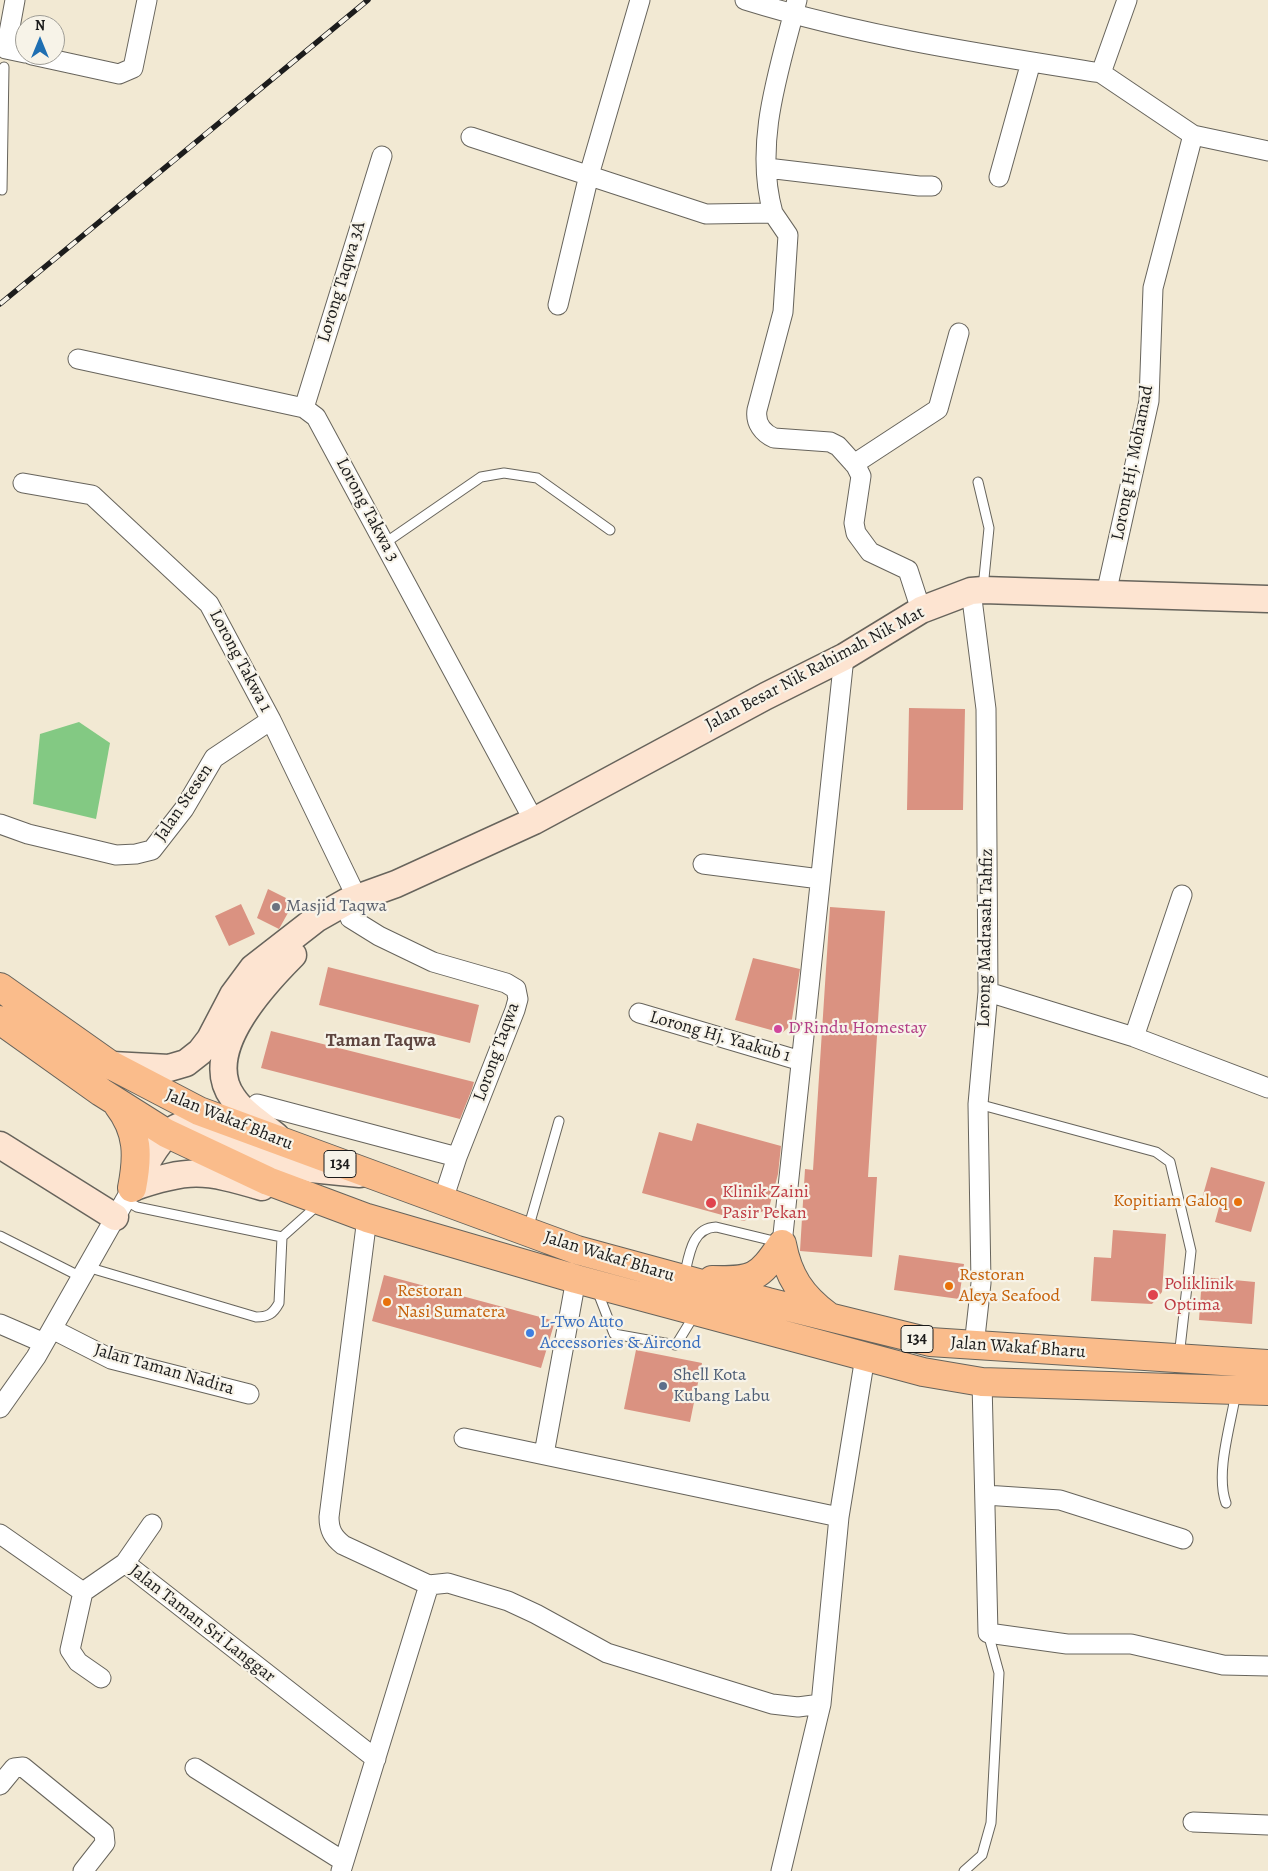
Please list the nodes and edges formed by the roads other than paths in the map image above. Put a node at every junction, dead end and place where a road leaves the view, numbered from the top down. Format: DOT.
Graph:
graph roads {
  1 [pos="15,0"];
  2 [pos="148,0"];
  3 [pos="640,0"];
  4 [pos="745,0"];
  5 [pos="1126,0"];
  6 [pos="795,8"];
  7 [pos="15,57"];
  8 [pos="3,61"];
  9 [pos="65,62"];
  10 [pos="1031,62"];
  11 [pos="1101,73"];
  12 [pos="1193,135"];
  13 [pos="471,137"];
  14 [pos="1268,151"];
  15 [pos="382,156"];
  16 [pos="767,168"];
  17 [pos="589,175"];
  18 [pos="998,178"];
  19 [pos="932,186"];
  20 [pos="2,190"];
  21 [pos="773,213"];
  22 [pos="558,305"];
  23 [pos="959,333"];
  24 [pos="78,359"];
  25 [pos="304,408"];
  26 [pos="854,464"];
  27 [pos="978,482"];
  28 [pos="23,483"];
  29 [pos="610,530"];
  30 [pos="385,543"];
  31 [pos="977,590"];
  32 [pos="1106,594"];
  33 [pos="1268,599"];
  34 [pos="921,610"];
  35 [pos="844,657"];
  36 [pos="271,720"];
  37 [pos="534,821"];
  38 [pos="0,824"];
  39 [pos="703,864"];
  40 [pos="820,879"];
  41 [pos="1182,895"];
  42 [pos="354,908"];
  43 [pos="0,987"];
  44 [pos="988,992"];
  45 [pos="639,1014"];
  46 [pos="0,1020"];
  47 [pos="1134,1037"];
  48 [pos="801,1061"];
  49 [pos="109,1064"];
  50 [pos="1268,1088"];
  51 [pos="116,1102"];
  52 [pos="257,1104"];
  53 [pos="978,1104"];
  54 [pos="559,1121"];
  55 [pos="166,1133"];
  56 [pos="287,1143"];
  57 [pos="0,1145"];
  58 [pos="456,1158"];
  59 [pos="371,1175"];
  60 [pos="443,1200"];
  61 [pos="124,1202"];
  62 [pos="321,1202"];
  63 [pos="367,1218"];
  64 [pos="528,1232"];
  65 [pos="0,1236"];
  66 [pos="282,1237"];
  67 [pos="782,1244"];
  68 [pos="84,1272"];
  69 [pos="683,1280"];
  70 [pos="585,1281"];
  71 [pos="696,1311"];
  72 [pos="829,1317"];
  73 [pos="0,1324"];
  74 [pos="48,1336"];
  75 [pos="974,1346"];
  76 [pos="865,1357"];
  77 [pos="1179,1359"];
  78 [pos="1268,1364"];
  79 [pos="982,1382"];
  80 [pos="1236,1390"];
  81 [pos="1268,1391"];
  82 [pos="249,1394"];
  83 [pos="0,1408"];
  84 [pos="464,1438"];
  85 [pos="544,1454"];
  86 [pos="985,1495"];
  87 [pos="1226,1503"];
  88 [pos="839,1518"];
  89 [pos="152,1524"];
  90 [pos="0,1534"];
  91 [pos="1183,1539"];
  92 [pos="125,1563"];
  93 [pos="429,1585"];
  94 [pos="83,1592"];
  95 [pos="988,1633"];
  96 [pos="1268,1666"];
  97 [pos="101,1678"];
  98 [pos="821,1704"];
  99 [pos="376,1759"];
  100 [pos="195,1768"];
  101 [pos="0,1786"];
  102 [pos="1193,1822"];
  103 [pos="1268,1825"];
  104 [pos="342,1866"];
  105 [pos="83,1871"];
  106 [pos="781,1871"];
  107 [pos="964,1871"];
  1 -- 8 [label="street"];
  2 -- 9 [label="street"];
  3 -- 17 [label="street"];
  4 -- 6 [label="street"];
  5 -- 11 [label="street"];
  6 -- 10 [label="street"];
  6 -- 16 [label="street"];
  7 -- 8 [label="street"];
  8 -- 20 [label="lane"];
  10 -- 11 [label="street"];
  10 -- 18 [label="street"];
  11 -- 12 [label="street"];
  12 -- 14 [label="street"];
  12 -- 32 [label="street, Lorong Hj. Mohamad"];
  13 -- 17 [label="street"];
  15 -- 25 [label="street, Lorong Taqwa 3A"];
  16 -- 19 [label="street"];
  16 -- 21 [label="street"];
  17 -- 21 [label="street"];
  17 -- 22 [label="street"];
  21 -- 26 [label="street"];
  23 -- 26 [label="street"];
  24 -- 25 [label="street"];
  25 -- 30 [label="street, Lorong Takwa 3"];
  26 -- 34 [label="street"];
  27 -- 31 [label="lane"];
  28 -- 36 [label="street, Lorong Takwa 1"];
  29 -- 30 [label="lane"];
  30 -- 37 [label="street, Lorong Takwa 3"];
  31 -- 32 [label="street, Jalan Besar Nik Rahimah Nik Mat"];
  31 -- 34 [label="street, Jalan Besar Nik Rahimah Nik Mat"];
  31 -- 44 [label="street, Lorong Madrasah Tahfiz"];
  32 -- 33 [label="street, Jalan Besar Nik Rahimah Nik Mat"];
  34 -- 35 [label="street, Jalan Besar Nik Rahimah Nik Mat"];
  35 -- 37 [label="street, Jalan Besar Nik Rahimah Nik Mat"];
  35 -- 40 [label="street"];
  36 -- 38 [label="street, Jalan Stesen"];
  36 -- 42 [label="street, Lorong Takwa 1"];
  37 -- 42 [label="street, Jalan Besar Nik Rahimah Nik Mat"];
  39 -- 40 [label="street"];
  40 -- 48 [label="street"];
  41 -- 47 [label="street"];
  42 -- 49 [label="street, Jalan Besar Nik Rahimah Nik Mat"];
  42 -- 56 [label="street, Jalan Besar Nik Rahimah Nik Mat"];
  42 -- 58 [label="street, Lorong Taqwa"];
  43 -- 49 [label="main road, Jalan Wakaf Bharu / 134"];
  44 -- 47 [label="street"];
  44 -- 53 [label="street, Lorong Madrasah Tahfiz"];
  45 -- 48 [label="street, Lorong Hj. Yaakub 1"];
  46 -- 51 [label="main road, Jalan Wakaf Bharu"];
  47 -- 50 [label="street"];
  48 -- 67 [label="street"];
  49 -- 56 [label="main road, Jalan Wakaf Bharu / 134"];
  51 -- 55 [label="main road, Jalan Wakaf Bharu"];
  51 -- 61 [label="main road"];
  52 -- 58 [label="street"];
  53 -- 75 [label="street, Lorong Madrasah Tahfiz"];
  53 -- 77 [label="lane"];
  54 -- 64 [label="lane"];
  55 -- 59 [label="street"];
  55 -- 61 [label="street"];
  55 -- 62 [label="main road, Jalan Wakaf Bharu / 134"];
  56 -- 59 [label="main road, Jalan Wakaf Bharu / 134"];
  57 -- 61 [label="street"];
  58 -- 60 [label="street, Lorong Taqwa"];
  59 -- 60 [label="main road, Jalan Wakaf Bharu / 134"];
  60 -- 64 [label="main road, Jalan Wakaf Bharu / 134"];
  61 -- 62 [label="street, Jalan Wakaf Bharu / 134"];
  61 -- 66 [label="lane"];
  61 -- 68 [label="street"];
  62 -- 63 [label="main road, Jalan Wakaf Bharu / 134"];
  62 -- 66 [label="lane"];
  63 -- 70 [label="main road, Jalan Wakaf Bharu / 134"];
  63 -- 93 [label="street"];
  64 -- 69 [label="main road, Jalan Wakaf Bharu / 134"];
  65 -- 68 [label="lane"];
  66 -- 68 [label="lane"];
  67 -- 69 [label="main road"];
  67 -- 69 [label="lane"];
  67 -- 72 [label="main road"];
  68 -- 74 [label="street"];
  69 -- 72 [label="main road, Jalan Wakaf Bharu / 134"];
  70 -- 71 [label="main road, Jalan Wakaf Bharu / 134"];
  70 -- 71 [label="lane"];
  70 -- 85 [label="street"];
  71 -- 76 [label="main road, Jalan Wakaf Bharu / 134"];
  72 -- 75 [label="main road, Jalan Wakaf Bharu / 134"];
  73 -- 74 [label="street, Jalan Taman Nadira"];
  74 -- 82 [label="street, Jalan Taman Nadira"];
  74 -- 83 [label="street"];
  75 -- 77 [label="main road, Jalan Wakaf Bharu / 134"];
  76 -- 79 [label="main road, Jalan Wakaf Bharu / 134"];
  76 -- 88 [label="street"];
  77 -- 78 [label="main road, Jalan Wakaf Bharu / 134"];
  79 -- 80 [label="main road, Jalan Wakaf Bharu / 134"];
  79 -- 86 [label="street"];
  80 -- 81 [label="main road, Jalan Wakaf Bharu / 134"];
  80 -- 87 [label="lane"];
  84 -- 85 [label="street"];
  85 -- 88 [label="street"];
  86 -- 91 [label="street"];
  86 -- 95 [label="street"];
  88 -- 98 [label="street"];
  89 -- 92 [label="street"];
  90 -- 94 [label="street"];
  92 -- 94 [label="street, Jalan Taman Sri Langgar"];
  92 -- 99 [label="street, Jalan Taman Sri Langgar"];
  93 -- 98 [label="street"];
  93 -- 99 [label="street"];
  94 -- 97 [label="street"];
  95 -- 96 [label="street"];
  95 -- 107 [label="lane"];
  98 -- 106 [label="street"];
  99 -- 104 [label="street"];
  100 -- 104 [label="street"];
  101 -- 105 [label="street"];
  102 -- 103 [label="street"];
}
